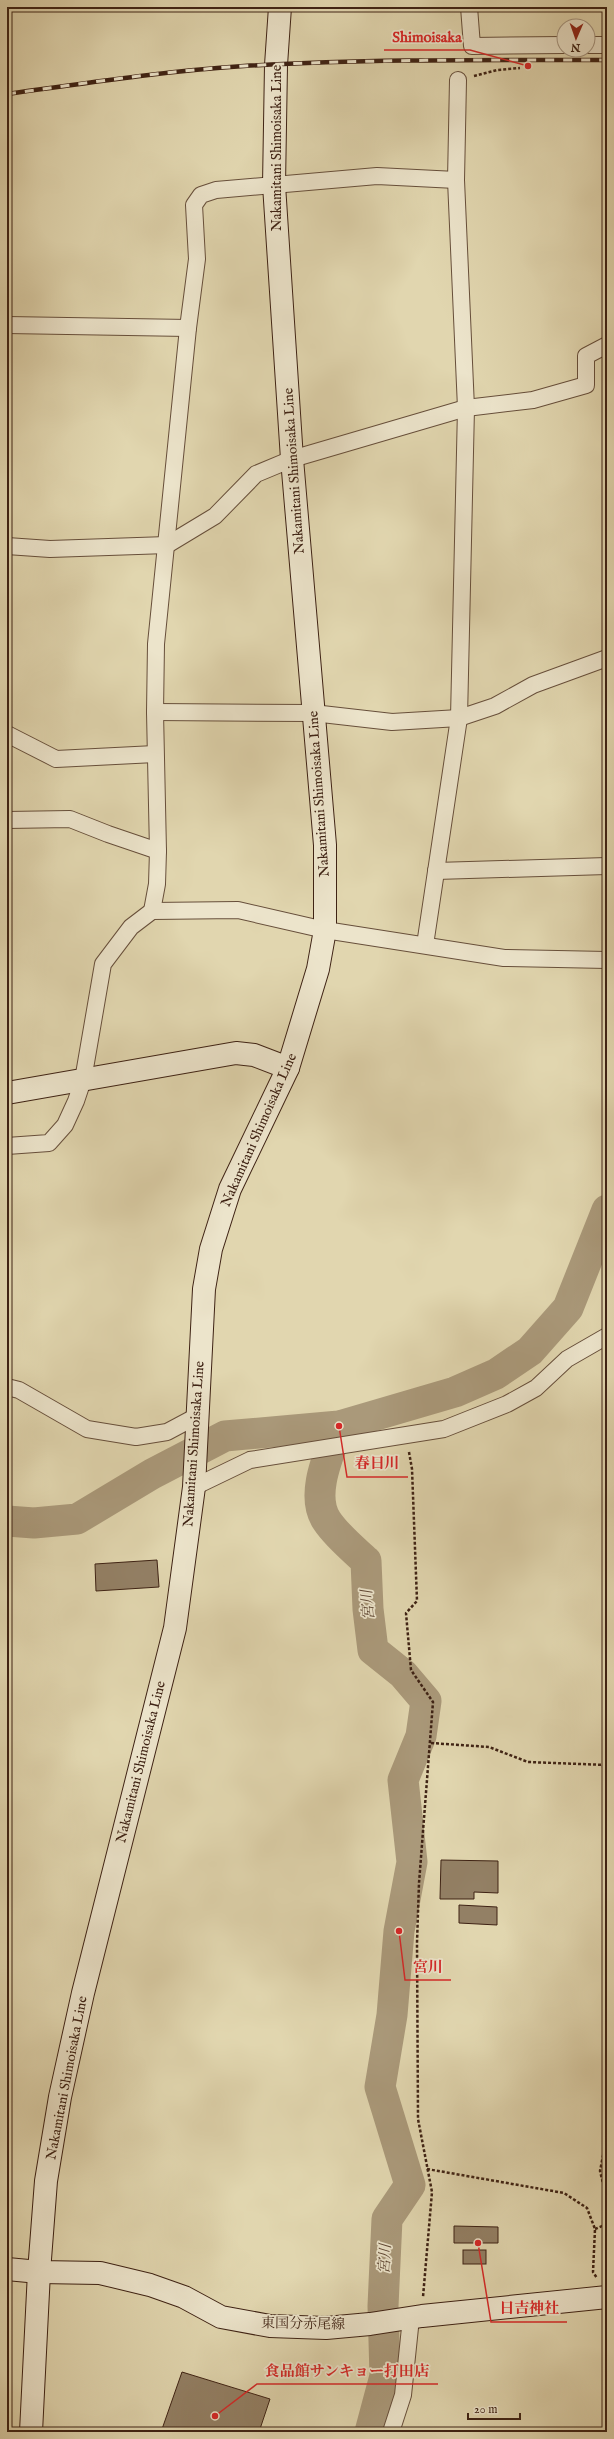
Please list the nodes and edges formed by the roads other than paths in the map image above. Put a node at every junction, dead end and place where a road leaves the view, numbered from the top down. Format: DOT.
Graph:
graph roads {
  1 [pos="280,7"];
  2 [pos="469,7"];
  3 [pos="556,45"];
  4 [pos="596,45"];
  5 [pos="607,45"];
  6 [pos="458,80"];
  7 [pos="456,180"];
  8 [pos="274,185"];
  9 [pos="7,325"];
  10 [pos="188,328"];
  11 [pos="607,345"];
  12 [pos="466,408"];
  13 [pos="292,459"];
  14 [pos="167,545"];
  15 [pos="7,546"];
  16 [pos="607,658"];
  17 [pos="154,712"];
  18 [pos="313,713"];
  19 [pos="459,718"];
  20 [pos="7,734"];
  21 [pos="156,754"];
  22 [pos="7,820"];
  23 [pos="158,851"];
  24 [pos="607,866"];
  25 [pos="436,871"];
  26 [pos="152,910"];
  27 [pos="324,930"];
  28 [pos="425,945"];
  29 [pos="607,960"];
  30 [pos="288,1068"];
  31 [pos="83,1080"];
  32 [pos="7,1093"];
  33 [pos="7,1146"];
  34 [pos="607,1336"];
  35 [pos="7,1387"];
  36 [pos="197,1418"];
  37 [pos="194,1480"];
  38 [pos="7,2269"];
  39 [pos="39,2272"];
  40 [pos="603,2290"];
  41 [pos="410,2318"];
  42 [pos="34,2430"];
  43 [pos="391,2432"];
  1 -- 8 [label="main road, Nakamitani Shimoisaka Line"];
  2 -- 3 [label="street"];
  4 -- 5 [label="street"];
  6 -- 7 [label="street"];
  7 -- 8 [label="street"];
  7 -- 12 [label="street"];
  8 -- 10 [label="street"];
  8 -- 13 [label="main road, Nakamitani Shimoisaka Line"];
  9 -- 10 [label="street"];
  10 -- 14 [label="street"];
  11 -- 12 [label="street"];
  12 -- 13 [label="street"];
  12 -- 19 [label="street"];
  13 -- 14 [label="street"];
  13 -- 18 [label="main road, Nakamitani Shimoisaka Line"];
  14 -- 15 [label="street"];
  14 -- 17 [label="street"];
  16 -- 19 [label="street"];
  17 -- 18 [label="street"];
  17 -- 21 [label="street"];
  18 -- 19 [label="street"];
  18 -- 27 [label="main road, Nakamitani Shimoisaka Line"];
  19 -- 25 [label="street"];
  20 -- 21 [label="street"];
  21 -- 23 [label="street"];
  22 -- 23 [label="street"];
  23 -- 26 [label="street"];
  24 -- 25 [label="street"];
  25 -- 28 [label="street"];
  26 -- 27 [label="street"];
  26 -- 31 [label="street"];
  27 -- 28 [label="street"];
  27 -- 30 [label="main road, Nakamitani Shimoisaka Line"];
  28 -- 29 [label="street"];
  30 -- 31 [label="main road"];
  30 -- 36 [label="main road, Nakamitani Shimoisaka Line"];
  31 -- 32 [label="main road"];
  31 -- 33 [label="street"];
  34 -- 37 [label="street"];
  35 -- 36 [label="street"];
  36 -- 37 [label="main road, Nakamitani Shimoisaka Line"];
  37 -- 39 [label="main road, Nakamitani Shimoisaka Line"];
  38 -- 39 [label="main road, 東国分赤尾線"];
  39 -- 41 [label="main road, 東国分赤尾線"];
  39 -- 42 [label="main road, Nakamitani Shimoisaka Line"];
  40 -- 41 [label="main road, 東国分赤尾線"];
  41 -- 43 [label="street"];
}
